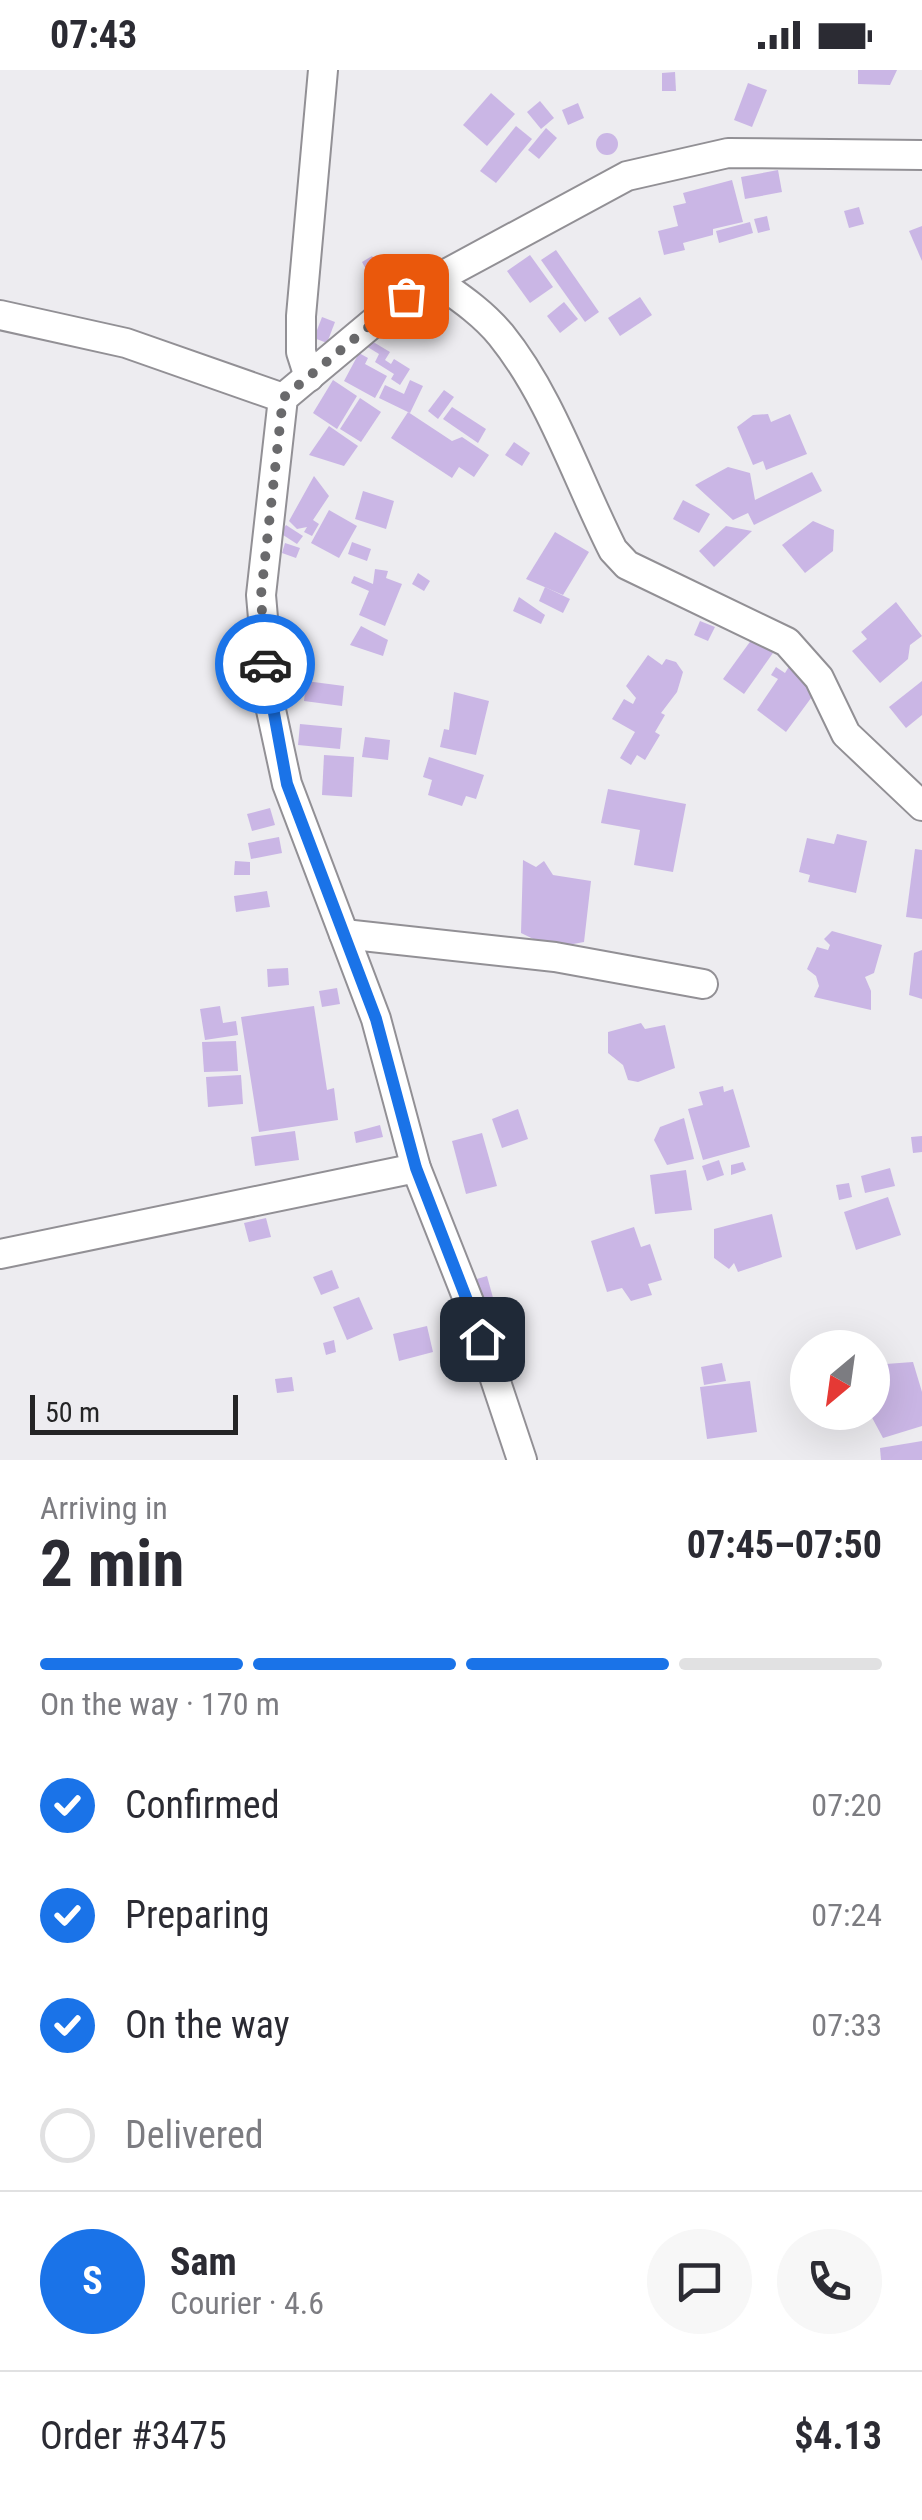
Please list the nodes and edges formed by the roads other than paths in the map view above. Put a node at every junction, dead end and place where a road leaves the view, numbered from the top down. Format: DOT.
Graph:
graph roads {
  1 [pos="324,70"];
  2 [pos="922,155"];
  3 [pos="435,280"];
  4 [pos="0,316"];
  5 [pos="309,377"];
  6 [pos="283,398"];
  7 [pos="922,806"];
  8 [pos="344,934"];
  9 [pos="703,984"];
  10 [pos="416,1168"];
  11 [pos="0,1254"];
  12 [pos="522,1460"];
  1 -- 5 [label="street"];
  2 -- 3 [label="street"];
  3 -- 5 [label="street"];
  3 -- 7 [label="street"];
  4 -- 6 [label="street"];
  5 -- 6 [label="street"];
  6 -- 8 [label="street"];
  8 -- 9 [label="street"];
  8 -- 10 [label="street"];
  10 -- 11 [label="street"];
  10 -- 12 [label="street"];
}
